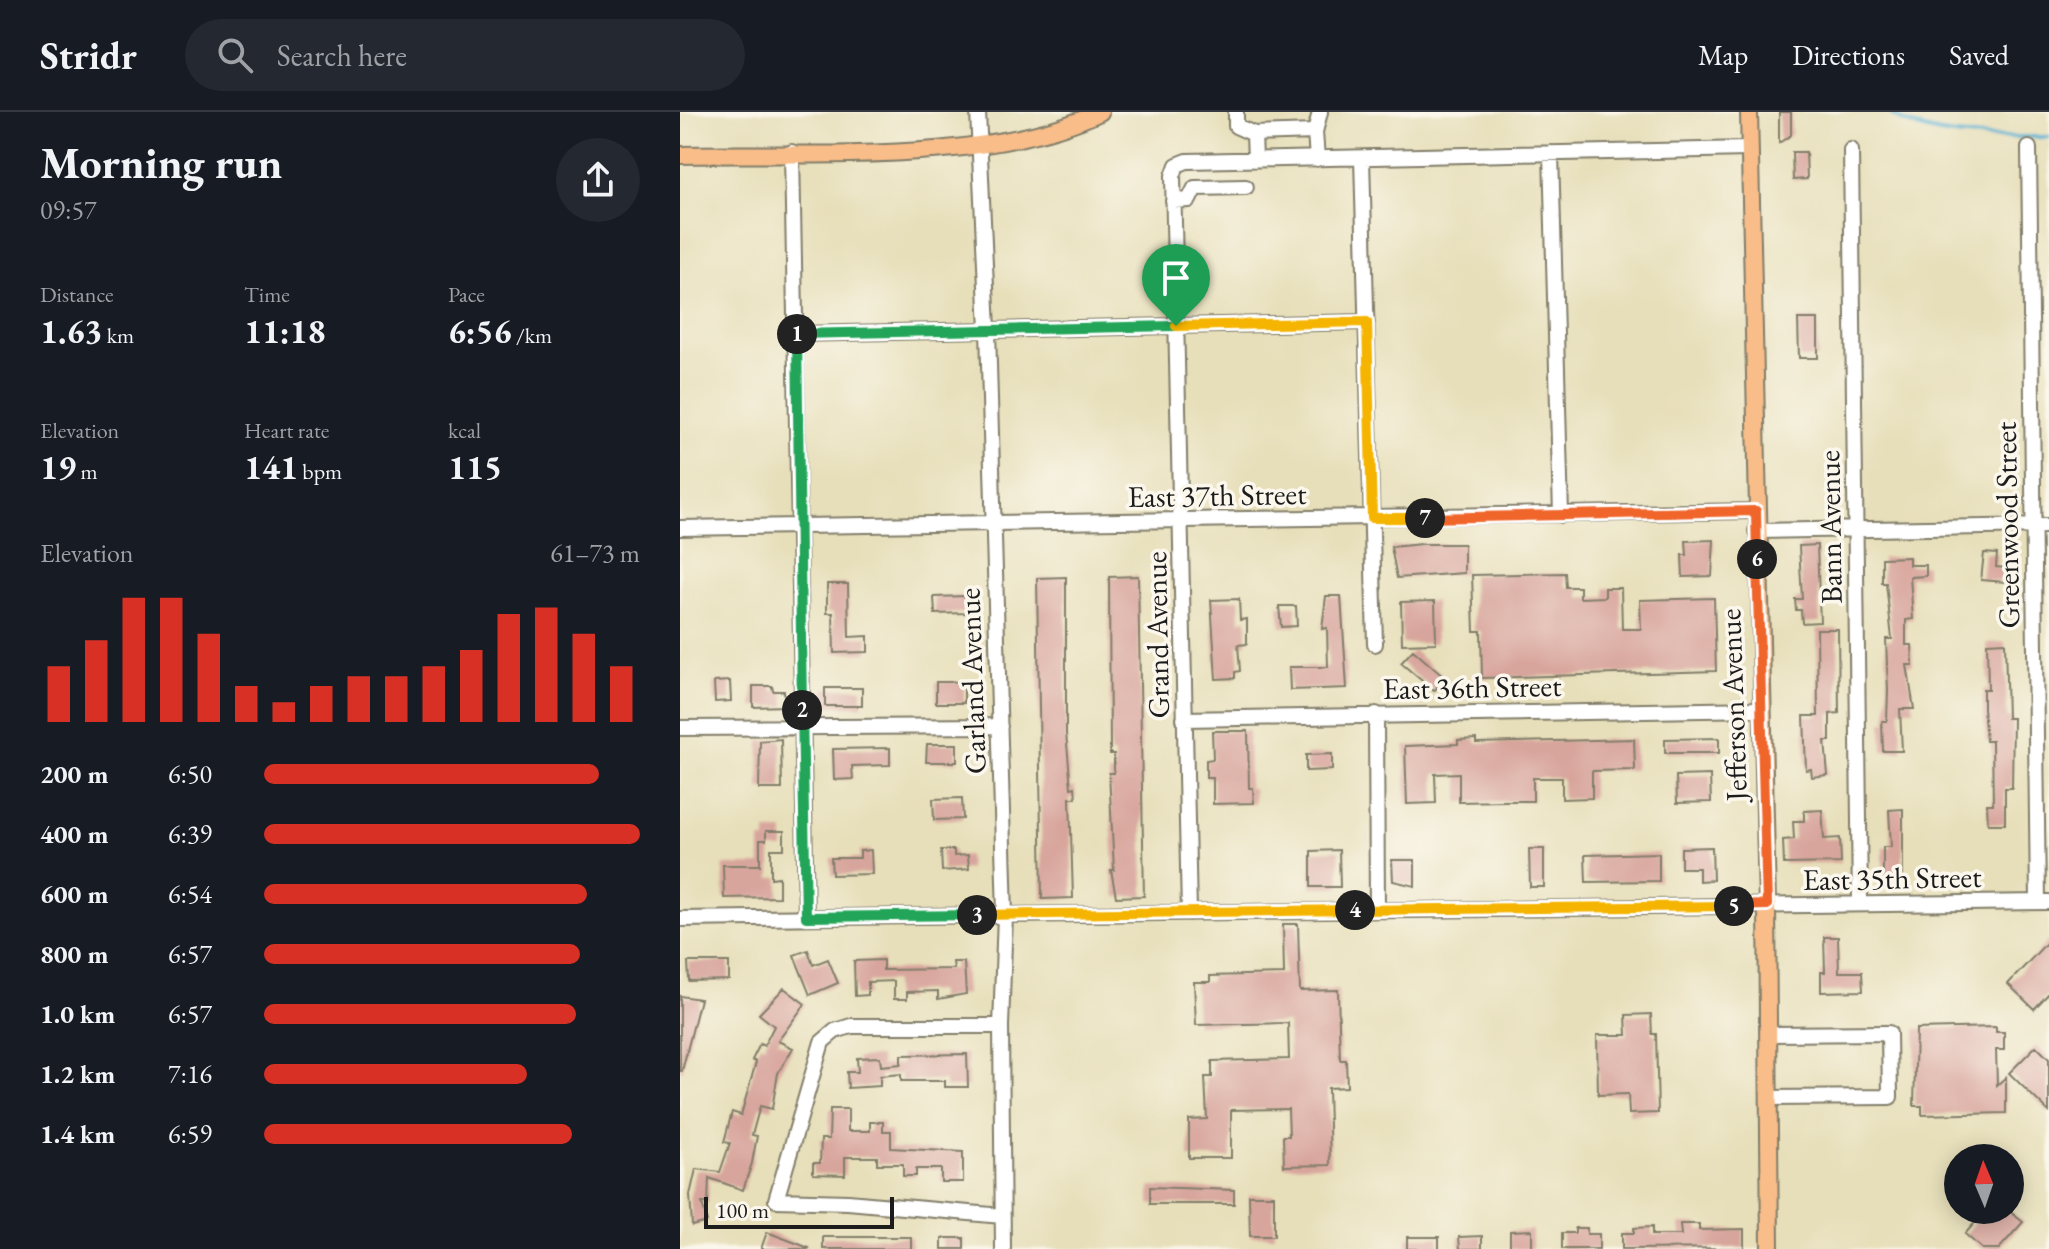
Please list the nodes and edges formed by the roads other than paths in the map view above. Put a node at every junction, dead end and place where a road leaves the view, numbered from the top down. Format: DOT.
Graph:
graph roads {
  1 [pos="978,112"];
  2 [pos="1100,112"];
  3 [pos="1236,112"];
  4 [pos="1320,112"];
  5 [pos="1749,112"];
  6 [pos="1315,132"];
  7 [pos="1254,134"];
  8 [pos="978,146"];
  9 [pos="2029,148"];
  10 [pos="1749,149"];
  11 [pos="1851,150"];
  12 [pos="792,152"];
  13 [pos="1551,153"];
  14 [pos="680,155"];
  15 [pos="1362,158"];
  16 [pos="1317,159"];
  17 [pos="1255,160"];
  18 [pos="1246,187"];
  19 [pos="1173,201"];
  20 [pos="1367,322"];
  21 [pos="1176,326"];
  22 [pos="988,330"];
  23 [pos="795,334"];
  24 [pos="1756,511"];
  25 [pos="1561,515"];
  26 [pos="1372,518"];
  27 [pos="1180,521"];
  28 [pos="993,525"];
  29 [pos="798,526"];
  30 [pos="2049,526"];
  31 [pos="2033,527"];
  32 [pos="680,528"];
  33 [pos="1856,529"];
  34 [pos="1756,531"];
  35 [pos="1375,644"];
  36 [pos="1760,709"];
  37 [pos="1376,714"];
  38 [pos="1184,719"];
  39 [pos="1000,726"];
  40 [pos="802,727"];
  41 [pos="680,728"];
  42 [pos="2044,902"];
  43 [pos="1860,904"];
  44 [pos="1767,905"];
  45 [pos="1377,910"];
  46 [pos="1189,913"];
  47 [pos="1005,915"];
  48 [pos="806,917"];
  49 [pos="680,919"];
  50 [pos="1001,1026"];
  51 [pos="1768,1034"];
  52 [pos="1769,1098"];
  53 [pos="1002,1216"];
  54 [pos="1003,1249"];
  55 [pos="1770,1249"];
  1 -- 8 [label="street, Garland Avenue"];
  2 -- 8 [label="main road"];
  3 -- 7 [label="street"];
  4 -- 6 [label="street"];
  5 -- 10 [label="main road, Jefferson Avenue"];
  6 -- 7 [label="street"];
  6 -- 16 [label="street"];
  7 -- 17 [label="street"];
  8 -- 12 [label="main road"];
  8 -- 22 [label="street, Garland Avenue"];
  9 -- 31 [label="street, Greenwood Street"];
  10 -- 13 [label="street"];
  10 -- 24 [label="main road, Jefferson Avenue"];
  11 -- 33 [label="street, Bann Avenue"];
  12 -- 14 [label="main road"];
  12 -- 23 [label="street"];
  13 -- 15 [label="street"];
  13 -- 25 [label="street"];
  15 -- 16 [label="street"];
  15 -- 20 [label="street"];
  16 -- 17 [label="street"];
  17 -- 19 [label="street, Grand Avenue"];
  18 -- 19 [label="street"];
  19 -- 21 [label="street, Grand Avenue"];
  20 -- 21 [label="street"];
  20 -- 26 [label="street"];
  21 -- 22 [label="street"];
  21 -- 27 [label="street, Grand Avenue"];
  22 -- 23 [label="street"];
  22 -- 28 [label="street, Garland Avenue"];
  23 -- 29 [label="street"];
  24 -- 25 [label="street, East 37th Street"];
  24 -- 34 [label="main road, Jefferson Avenue"];
  25 -- 26 [label="street, East 37th Street"];
  26 -- 27 [label="street, East 37th Street"];
  26 -- 35 [label="street"];
  27 -- 28 [label="street, East 37th Street"];
  27 -- 38 [label="street, Grand Avenue"];
  28 -- 29 [label="street, East 37th Street"];
  28 -- 39 [label="street, Garland Avenue"];
  29 -- 32 [label="street, East 37th Street"];
  29 -- 40 [label="street"];
  30 -- 31 [label="street"];
  31 -- 33 [label="street"];
  31 -- 42 [label="street, Greenwood Street"];
  33 -- 34 [label="street"];
  33 -- 43 [label="street, Bann Avenue"];
  34 -- 36 [label="main road, Jefferson Avenue"];
  36 -- 37 [label="street, East 36th Street"];
  36 -- 44 [label="main road, Jefferson Avenue"];
  37 -- 38 [label="street, East 36th Street"];
  37 -- 45 [label="street"];
  38 -- 46 [label="street, Grand Avenue"];
  39 -- 40 [label="street"];
  39 -- 47 [label="street, Garland Avenue"];
  40 -- 41 [label="street"];
  40 -- 48 [label="street"];
  42 -- 43 [label="street, East 35th Street"];
  43 -- 44 [label="street, East 35th Street"];
  44 -- 45 [label="street, East 35th Street"];
  44 -- 51 [label="main road, Jefferson Avenue"];
  45 -- 46 [label="street, East 35th Street"];
  46 -- 47 [label="street, East 35th Street"];
  47 -- 48 [label="street, East 35th Street"];
  47 -- 50 [label="street, Garland Avenue"];
  48 -- 49 [label="street, East 35th Street"];
  50 -- 53 [label="street, Garland Avenue"];
  50 -- 53 [label="street"];
  51 -- 52 [label="main road, Jefferson Avenue"];
  51 -- 52 [label="street"];
  52 -- 55 [label="main road, Jefferson Avenue"];
  53 -- 54 [label="street, Garland Avenue"];
}
